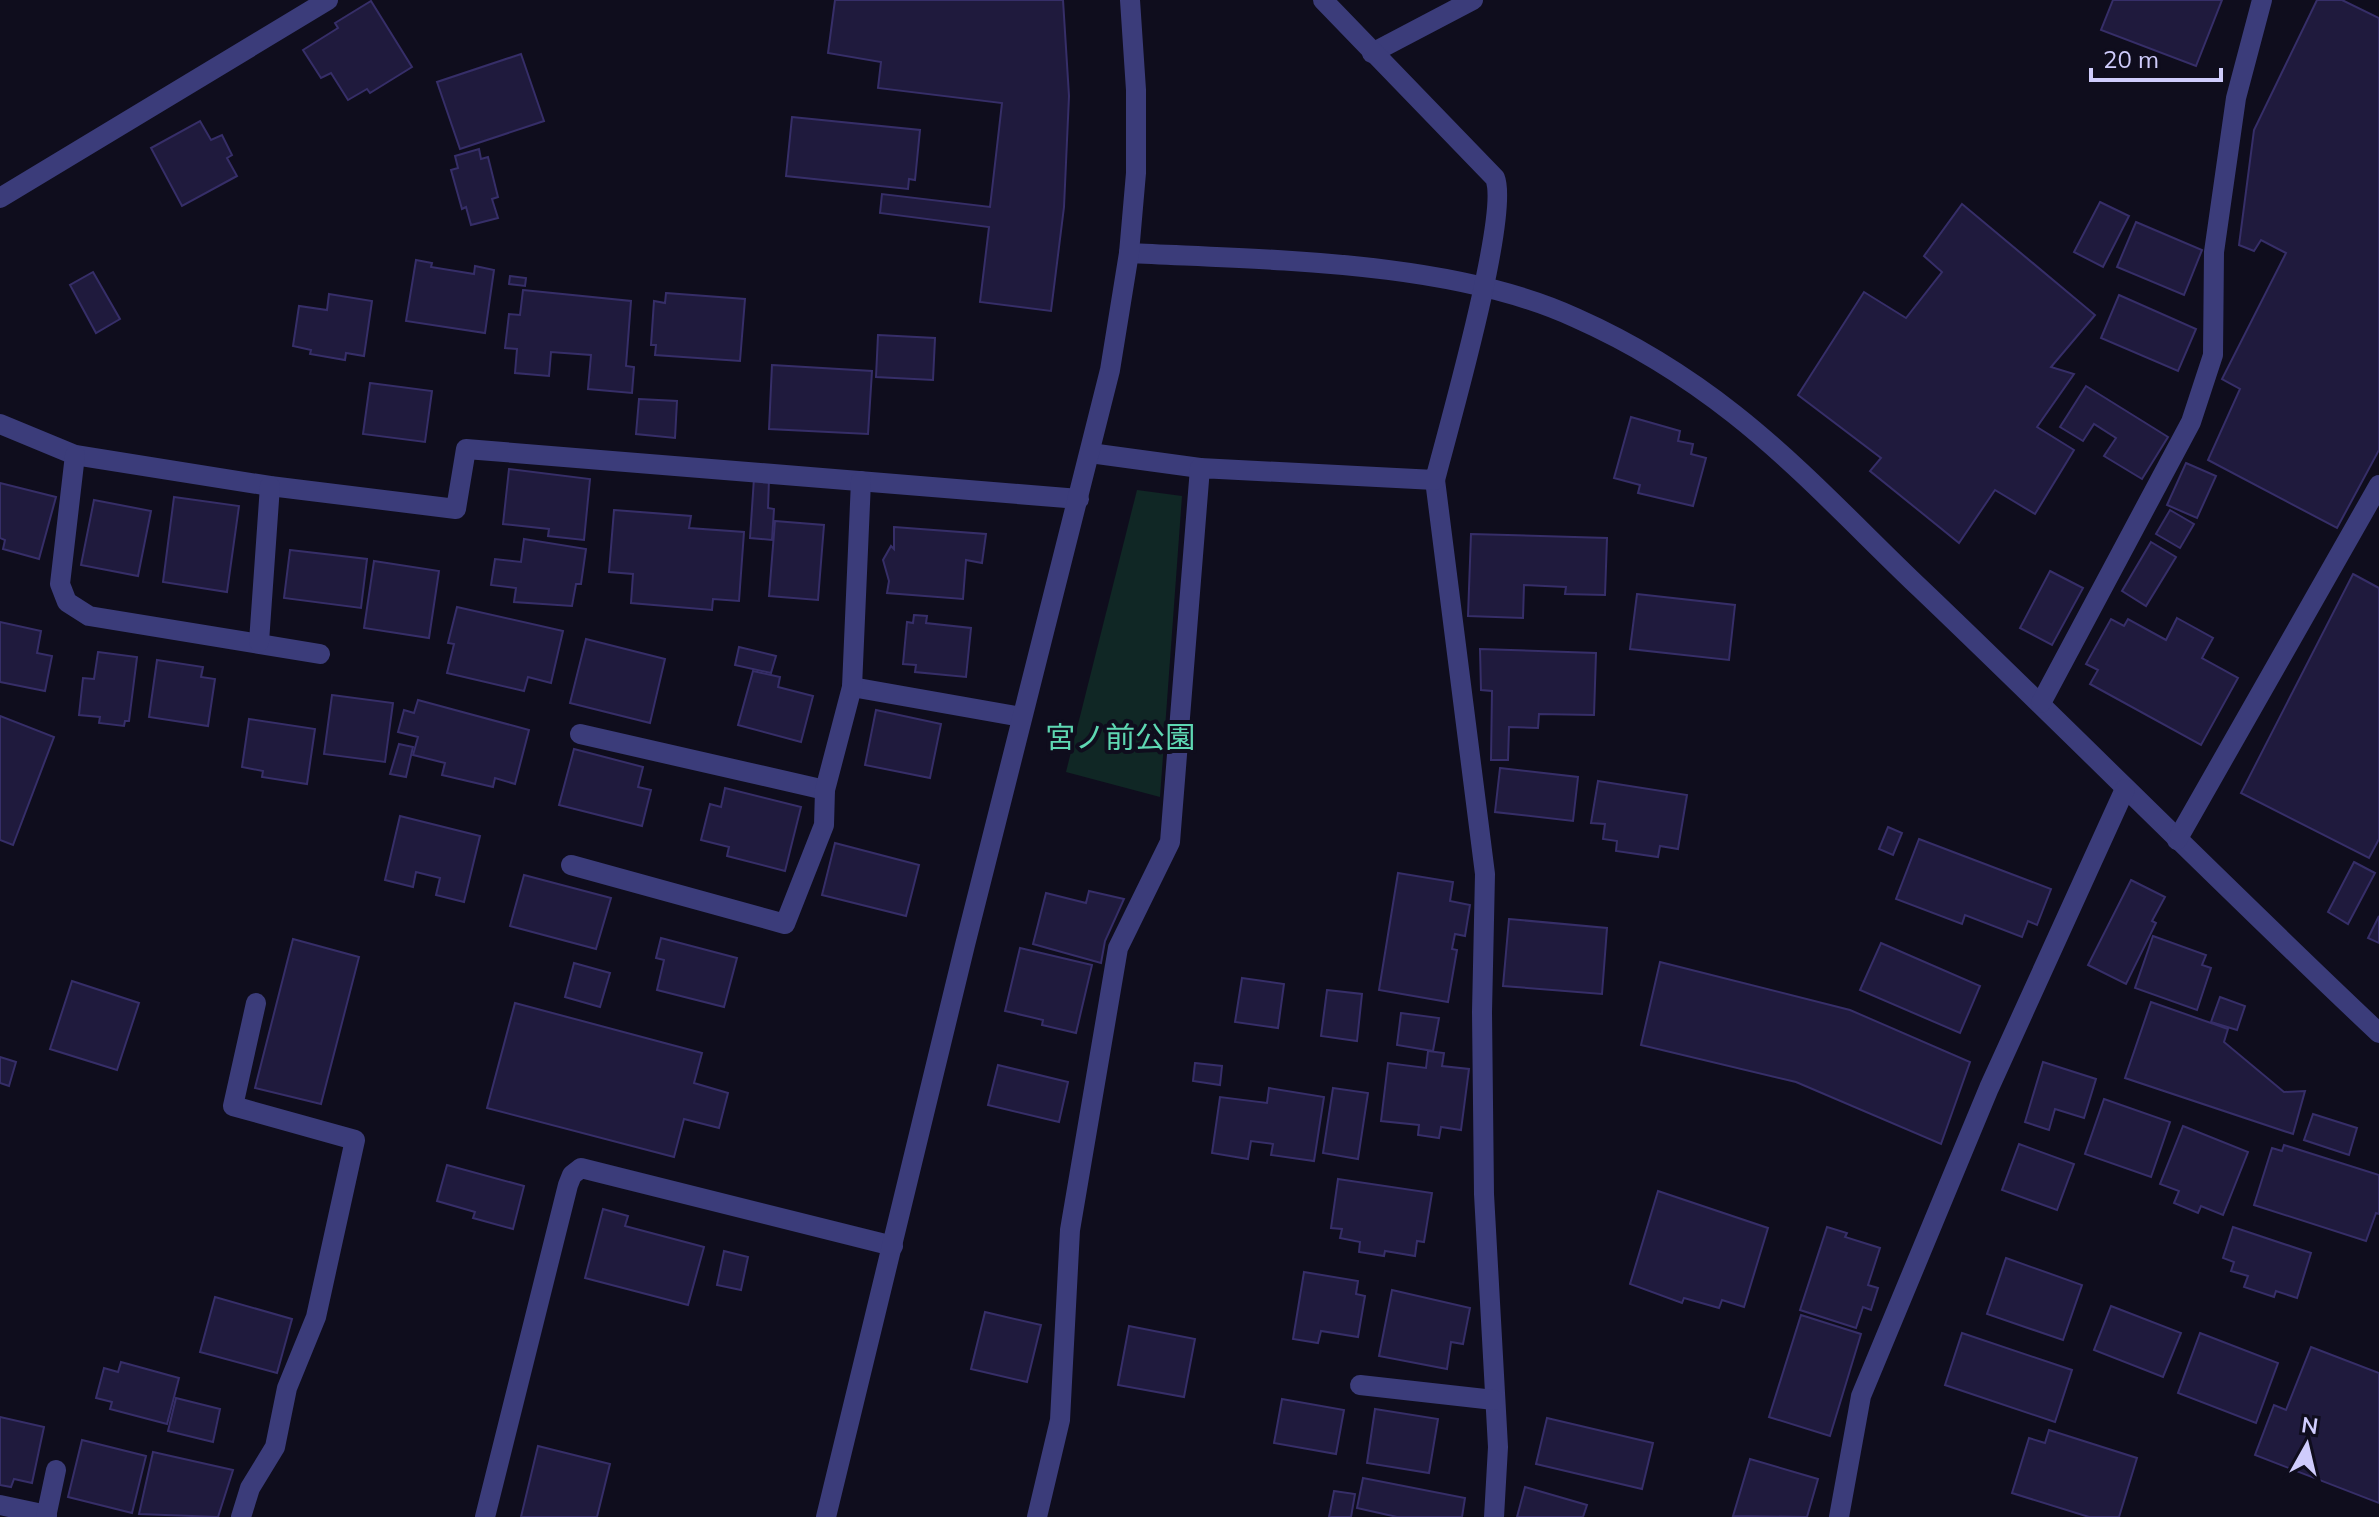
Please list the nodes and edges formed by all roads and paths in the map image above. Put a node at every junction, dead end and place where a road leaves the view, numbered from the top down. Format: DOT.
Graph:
graph roads {
  1 [pos="328,0"];
  2 [pos="1130,0"];
  3 [pos="1323,0"];
  4 [pos="1473,0"];
  5 [pos="2262,0"];
  6 [pos="1372,53"];
  7 [pos="0,198"];
  8 [pos="1129,253"];
  9 [pos="1482,287"];
  10 [pos="0,424"];
  11 [pos="1090,453"];
  12 [pos="75,455"];
  13 [pos="1200,468"];
  14 [pos="1435,480"];
  15 [pos="861,481"];
  16 [pos="2379,485"];
  17 [pos="270,486"];
  18 [pos="1079,499"];
  19 [pos="259,642"];
  20 [pos="320,654"];
  21 [pos="852,687"];
  22 [pos="2041,703"];
  23 [pos="1022,717"];
  24 [pos="580,734"];
  25 [pos="2125,789"];
  26 [pos="825,790"];
  27 [pos="2177,840"];
  28 [pos="571,865"];
  29 [pos="256,1003"];
  30 [pos="2379,1033"];
  31 [pos="893,1246"];
  32 [pos="1360,1385"];
  33 [pos="1494,1400"];
  34 [pos="56,1470"];
  35 [pos="0,1505"];
  36 [pos="46,1516"];
  37 [pos="241,1517"];
  38 [pos="485,1517"];
  39 [pos="826,1517"];
  40 [pos="1037,1517"];
  41 [pos="1494,1517"];
  42 [pos="1839,1517"];
  1 -- 7 [label="street"];
  2 -- 8 [label="street"];
  3 -- 6 [label="street"];
  4 -- 6 [label="street"];
  5 -- 22 [label="street"];
  6 -- 9 [label="street"];
  8 -- 9 [label="street"];
  8 -- 11 [label="street"];
  9 -- 14 [label="street"];
  9 -- 22 [label="street"];
  10 -- 12 [label="street"];
  11 -- 13 [label="street"];
  11 -- 18 [label="street"];
  12 -- 17 [label="street"];
  12 -- 19 [label="street"];
  13 -- 14 [label="street"];
  13 -- 40 [label="street"];
  14 -- 33 [label="street"];
  15 -- 17 [label="street"];
  15 -- 18 [label="street"];
  15 -- 21 [label="street"];
  16 -- 27 [label="street"];
  17 -- 19 [label="street"];
  18 -- 23 [label="street"];
  19 -- 20 [label="street"];
  21 -- 23 [label="street"];
  21 -- 26 [label="street"];
  22 -- 25 [label="street"];
  23 -- 31 [label="street"];
  24 -- 26 [label="street"];
  25 -- 27 [label="street"];
  25 -- 42 [label="street"];
  26 -- 28 [label="street"];
  27 -- 30 [label="street"];
  29 -- 37 [label="street"];
  31 -- 38 [label="street"];
  31 -- 39 [label="street"];
  32 -- 33 [label="street"];
  33 -- 41 [label="street"];
  34 -- 36 [label="street"];
  35 -- 36 [label="street"];
}
